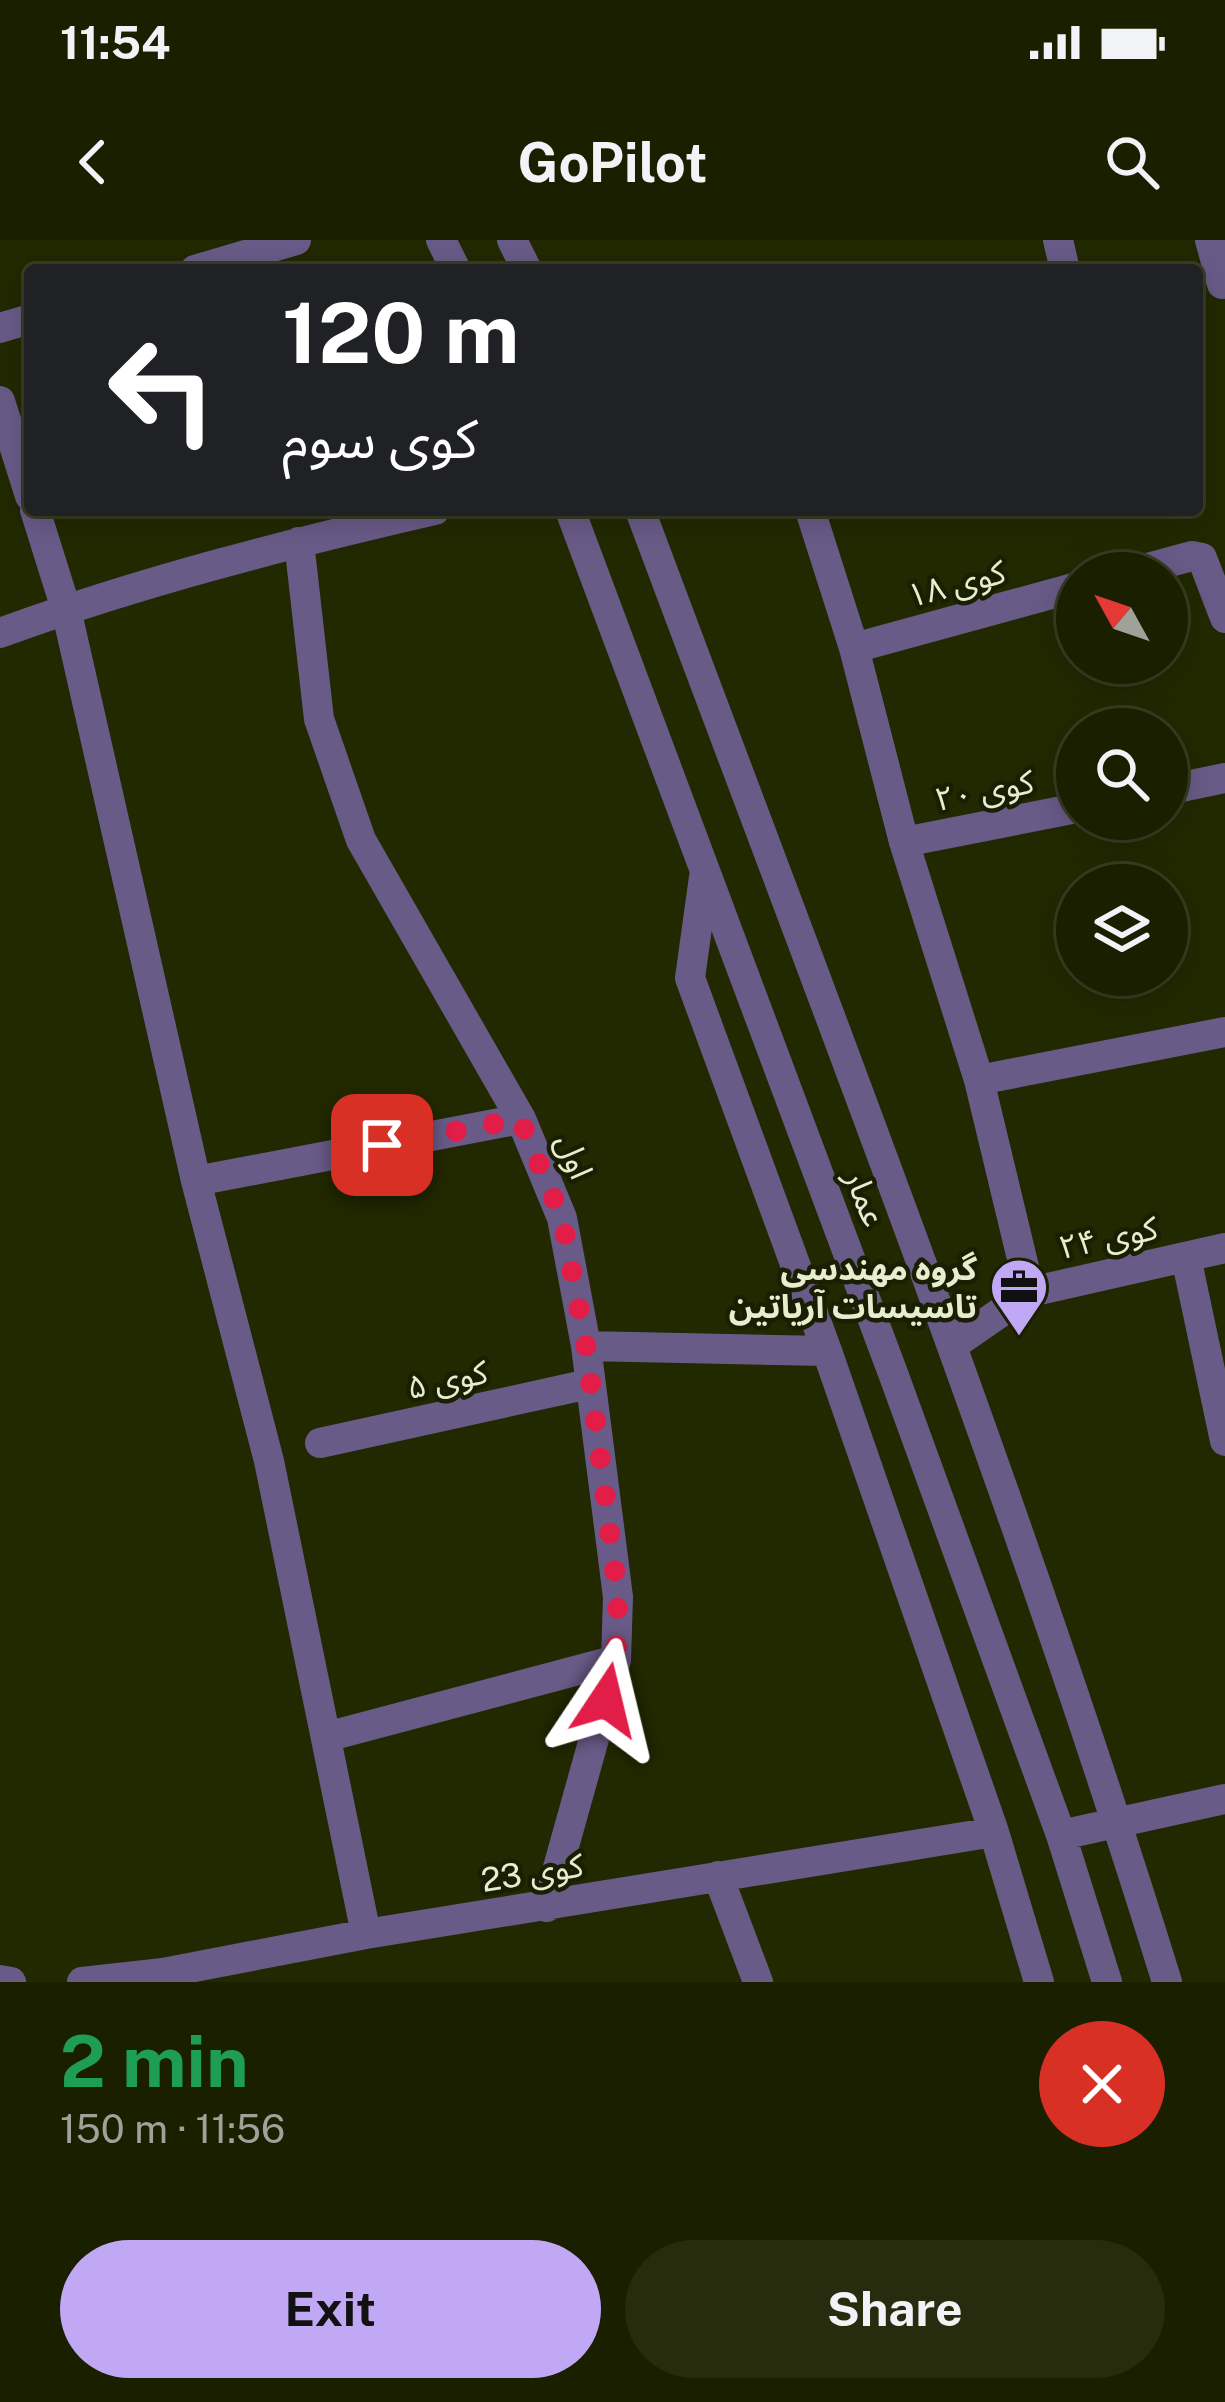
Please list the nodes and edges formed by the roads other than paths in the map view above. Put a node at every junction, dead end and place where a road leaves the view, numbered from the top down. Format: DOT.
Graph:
graph roads {
  1 [pos="296,240"];
  2 [pos="1210,240"];
  3 [pos="215,264"];
  4 [pos="1214,286"];
  5 [pos="0,401"];
  6 [pos="24,477"];
  7 [pos="36,516"];
  8 [pos="410,516"];
  9 [pos="572,516"];
  10 [pos="642,516"];
  11 [pos="812,516"];
  12 [pos="299,542"];
  13 [pos="1188,557"];
  14 [pos="1056,593"];
  15 [pos="66,609"];
  16 [pos="1225,618"];
  17 [pos="0,632"];
  18 [pos="854,647"];
  19 [pos="1225,778"];
  20 [pos="1188,786"];
  21 [pos="1056,812"];
  22 [pos="904,842"];
  23 [pos="704,871"];
  24 [pos="1225,1032"];
  25 [pos="979,1080"];
  26 [pos="520,1119"];
  27 [pos="196,1181"];
  28 [pos="1225,1248"];
  29 [pos="1186,1257"];
  30 [pos="1030,1292"];
  31 [pos="586,1346"];
  32 [pos="952,1346"];
  33 [pos="827,1351"];
  34 [pos="589,1384"];
  35 [pos="1225,1441"];
  36 [pos="320,1443"];
  37 [pos="616,1660"];
  38 [pos="326,1737"];
  39 [pos="1225,1799"];
  40 [pos="1117,1821"];
  41 [pos="994,1832"];
  42 [pos="1061,1835"];
  43 [pos="718,1876"];
  44 [pos="548,1907"];
  45 [pos="366,1934"];
  46 [pos="164,1978"];
  47 [pos="0,1980"];
  48 [pos="11,1982"];
  49 [pos="82,1982"];
  50 [pos="758,1982"];
  51 [pos="1039,1982"];
  52 [pos="1107,1982"];
  53 [pos="1167,1982"];
  1 -- 3 [label="street"];
  2 -- 4 [label="street"];
  5 -- 6 [label="street"];
  7 -- 15 [label="street"];
  8 -- 12 [label="street"];
  9 -- 23 [label="street, عمار"];
  10 -- 32 [label="street, عمار"];
  11 -- 18 [label="street"];
  12 -- 15 [label="street"];
  12 -- 26 [label="street, اول"];
  13 -- 16 [label="street"];
  14 -- 18 [label="street, کوی ۱۸"];
  15 -- 17 [label="street"];
  15 -- 27 [label="street"];
  18 -- 22 [label="street"];
  19 -- 20 [label="street"];
  21 -- 22 [label="street, کوی ۲۰"];
  22 -- 25 [label="street"];
  23 -- 33 [label="street"];
  23 -- 42 [label="street, عمار"];
  24 -- 25 [label="street"];
  25 -- 30 [label="street"];
  26 -- 27 [label="street"];
  26 -- 31 [label="street, اول"];
  27 -- 38 [label="street"];
  28 -- 29 [label="street, کوی ۲۴"];
  29 -- 30 [label="street, کوی ۲۴"];
  29 -- 35 [label="street"];
  30 -- 32 [label="street, کوی ۲۴"];
  31 -- 33 [label="street"];
  31 -- 34 [label="street, اول"];
  32 -- 40 [label="street, عمار"];
  33 -- 41 [label="street"];
  34 -- 36 [label="street, کوی ۵"];
  34 -- 37 [label="street, اول"];
  37 -- 38 [label="street"];
  37 -- 44 [label="street, اول"];
  38 -- 45 [label="street"];
  39 -- 40 [label="street"];
  40 -- 42 [label="street"];
  40 -- 53 [label="street, عمار"];
  41 -- 43 [label="street, کوی 23"];
  41 -- 51 [label="street"];
  42 -- 52 [label="street, عمار"];
  43 -- 44 [label="street, کوی 23"];
  43 -- 50 [label="street"];
  44 -- 45 [label="street, کوی 23"];
  45 -- 46 [label="street, کوی 23"];
  46 -- 49 [label="street, کوی 23"];
  47 -- 48 [label="street"];
}
